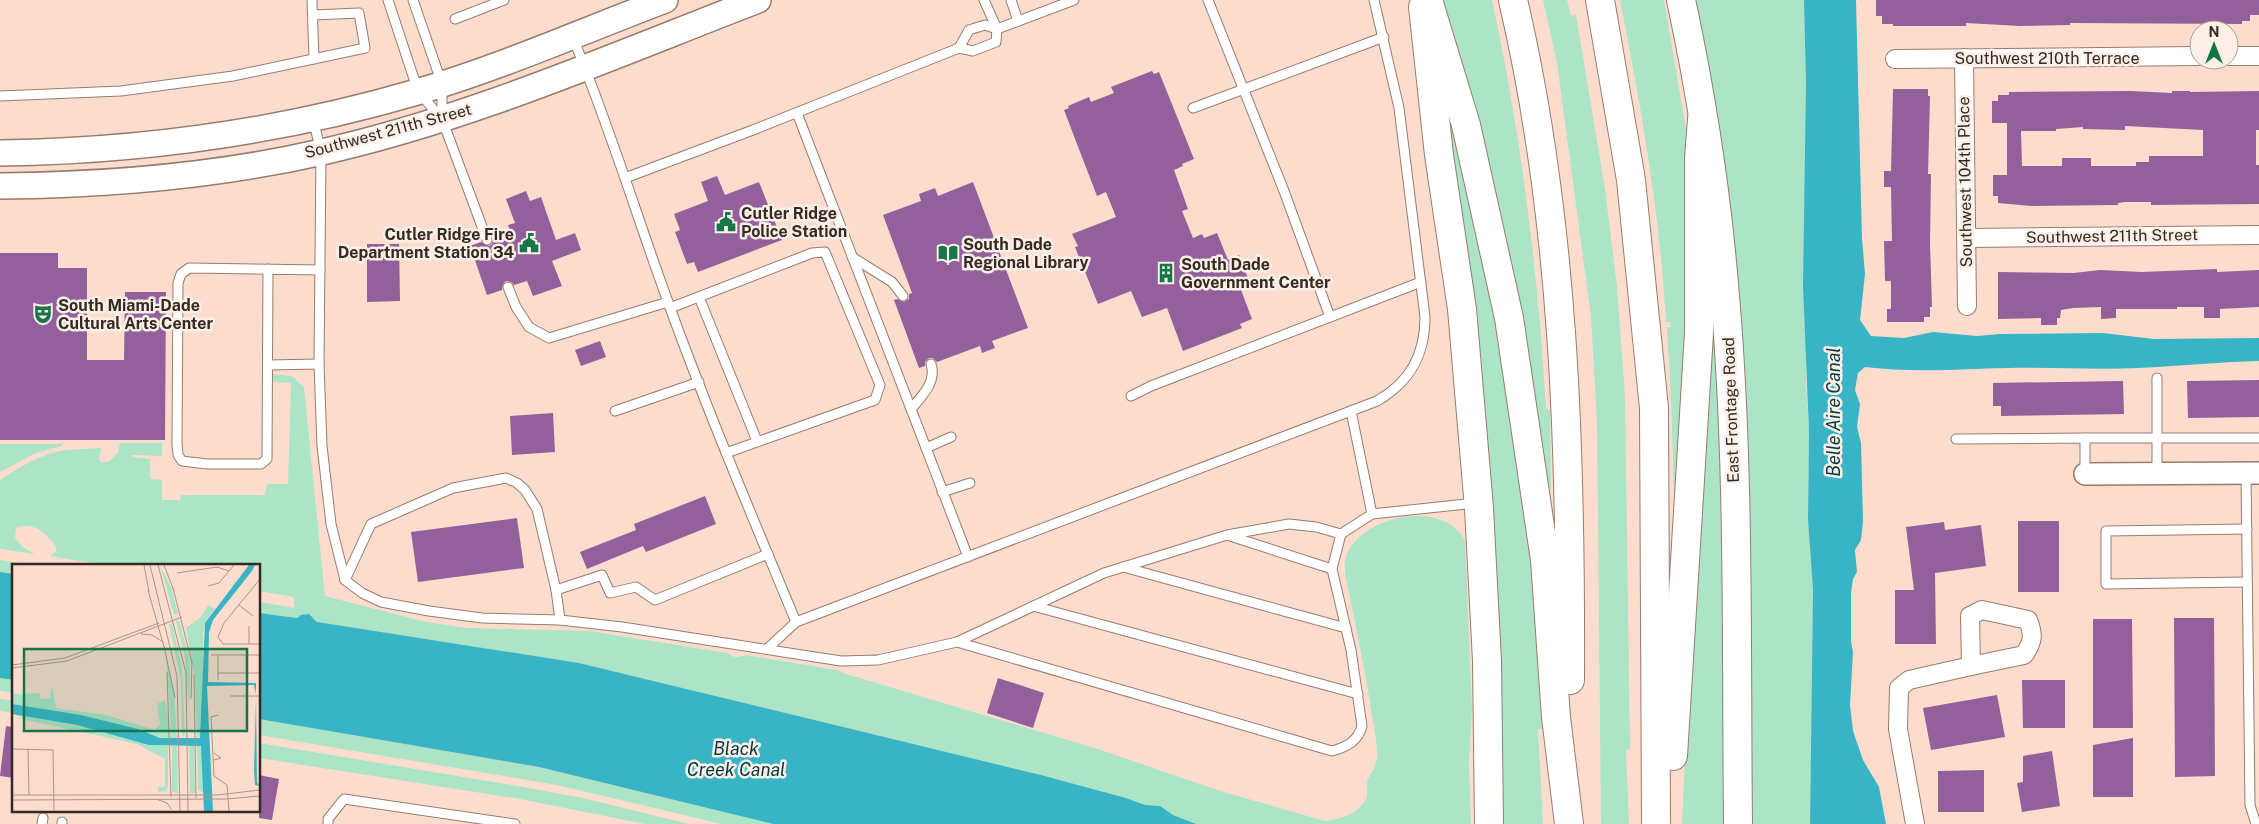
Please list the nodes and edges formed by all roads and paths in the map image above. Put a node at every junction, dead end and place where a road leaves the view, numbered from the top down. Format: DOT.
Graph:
graph roads {
  1 [pos="312,0"];
  2 [pos="388,0"];
  3 [pos="413,0"];
  4 [pos="502,0"];
  5 [pos="665,0"];
  6 [pos="758,0"];
  7 [pos="984,0"];
  8 [pos="1011,0"];
  9 [pos="1058,0"];
  10 [pos="1208,0"];
  11 [pos="1374,0"];
  12 [pos="1403,0"];
  13 [pos="1422,0"];
  14 [pos="1428,0"];
  15 [pos="1513,0"];
  16 [pos="1600,0"];
  17 [pos="1680,0"];
  18 [pos="1072,1"];
  19 [pos="314,15"];
  20 [pos="455,19"];
  21 [pos="1018,21"];
  22 [pos="997,29"];
  23 [pos="572,36"];
  24 [pos="1384,37"];
  25 [pos="959,48"];
  26 [pos="2189,56"];
  27 [pos="2239,56"];
  28 [pos="2259,56"];
  29 [pos="314,58"];
  30 [pos="1964,58"];
  31 [pos="1895,59"];
  32 [pos="585,67"];
  33 [pos="442,84"];
  34 [pos="1243,89"];
  35 [pos="418,91"];
  36 [pos="0,96"];
  37 [pos="1193,108"];
  38 [pos="797,113"];
  39 [pos="312,119"];
  40 [pos="442,119"];
  41 [pos="1702,119"];
  42 [pos="321,152"];
  43 [pos="0,153"];
  44 [pos="1439,155"];
  45 [pos="625,178"];
  46 [pos="0,186"];
  47 [pos="2259,235"];
  48 [pos="1966,238"];
  49 [pos="487,240"];
  50 [pos="852,256"];
  51 [pos="268,269"];
  52 [pos="320,270"];
  53 [pos="1421,282"];
  54 [pos="508,288"];
  55 [pos="903,296"];
  56 [pos="699,297"];
  57 [pos="669,305"];
  58 [pos="1967,306"];
  59 [pos="1330,317"];
  60 [pos="319,364"];
  61 [pos="931,364"];
  62 [pos="268,365"];
  63 [pos="2157,378"];
  64 [pos="699,382"];
  65 [pos="1131,396"];
  66 [pos="911,409"];
  67 [pos="616,411"];
  68 [pos="1351,411"];
  69 [pos="951,437"];
  70 [pos="2085,438"];
  71 [pos="2157,438"];
  72 [pos="2259,438"];
  73 [pos="1956,439"];
  74 [pos="757,442"];
  75 [pos="926,448"];
  76 [pos="726,452"];
  77 [pos="2085,474"];
  78 [pos="2157,474"];
  79 [pos="2253,474"];
  80 [pos="970,482"];
  81 [pos="942,492"];
  82 [pos="1479,503"];
  83 [pos="1372,514"];
  84 [pos="2247,529"];
  85 [pos="1341,534"];
  86 [pos="1227,535"];
  87 [pos="768,554"];
  88 [pos="968,557"];
  89 [pos="1123,567"];
  90 [pos="1332,569"];
  91 [pos="345,580"];
  92 [pos="2248,582"];
  93 [pos="556,590"];
  94 [pos="1034,606"];
  95 [pos="560,620"];
  96 [pos="796,622"];
  97 [pos="1346,628"];
  98 [pos="957,642"];
  99 [pos="768,649"];
  100 [pos="1971,666"];
  101 [pos="1358,694"];
  102 [pos="1656,822"];
  103 [pos="328,824"];
  104 [pos="515,824"];
  105 [pos="1489,824"];
  106 [pos="1569,824"];
  107 [pos="1738,824"];
  108 [pos="1915,824"];
  109 [pos="2256,824"];
  1 -- 19 [label="lane"];
  2 -- 35 [label="lane"];
  3 -- 33 [label="lane"];
  4 -- 20 [label="lane"];
  5 -- 23 [label="main road, Southwest 211th Street"];
  6 -- 32 [label="main road, Southwest 211th Street"];
  7 -- 22 [label="lane"];
  8 -- 21 [label="lane"];
  9 -- 18 [label="lane"];
  10 -- 34 [label="lane"];
  11 -- 24 [label="lane"];
  12 -- 44 [label="main road"];
  13 -- 44 [label="main road"];
  14 -- 106 [label="main road"];
  15 -- 106 [label="main road"];
  16 -- 102 [label="main road"];
  17 -- 41 [label="main road, East Frontage Road"];
  18 -- 21 [label="lane"];
  19 -- 29 [label="lane"];
  19 -- 29 [label="lane"];
  21 -- 22 [label="lane"];
  22 -- 25 [label="lane"];
  22 -- 25 [label="lane"];
  23 -- 32 [label="lane"];
  23 -- 33 [label="main road, Southwest 211th Street"];
  24 -- 34 [label="lane"];
  24 -- 53 [label="lane"];
  25 -- 38 [label="lane"];
  26 -- 30 [label="street, Southwest 210th Terrace"];
  27 -- 28 [label="street"];
  29 -- 36 [label="lane"];
  30 -- 31 [label="street, Southwest 210th Terrace"];
  30 -- 48 [label="street, Southwest 104th Place"];
  32 -- 40 [label="main road, Southwest 211th Street"];
  32 -- 45 [label="lane"];
  33 -- 35 [label="main road, Southwest 211th Street"];
  33 -- 40 [label="lane"];
  34 -- 37 [label="lane"];
  34 -- 59 [label="lane"];
  35 -- 39 [label="main road, Southwest 211th Street"];
  35 -- 40 [label="lane"];
  38 -- 45 [label="lane"];
  38 -- 50 [label="lane"];
  39 -- 42 [label="lane"];
  39 -- 43 [label="main road, Southwest 211th Street"];
  40 -- 42 [label="main road, Southwest 211th Street"];
  40 -- 49 [label="lane"];
  41 -- 102 [label="main road"];
  41 -- 107 [label="main road, East Frontage Road"];
  42 -- 46 [label="main road, Southwest 211th Street"];
  42 -- 52 [label="lane"];
  44 -- 82 [label="main road"];
  45 -- 57 [label="lane"];
  47 -- 48 [label="street, Southwest 211th Street"];
  48 -- 58 [label="street, Southwest 104th Place"];
  50 -- 55 [label="lane"];
  50 -- 66 [label="lane"];
  51 -- 52 [label="lane"];
  51 -- 62 [label="lane"];
  51 -- 62 [label="lane"];
  52 -- 60 [label="lane"];
  53 -- 59 [label="lane"];
  53 -- 68 [label="lane"];
  54 -- 57 [label="lane"];
  56 -- 57 [label="lane"];
  56 -- 74 [label="lane"];
  56 -- 74 [label="lane"];
  57 -- 64 [label="lane"];
  59 -- 65 [label="lane"];
  60 -- 62 [label="lane"];
  60 -- 91 [label="lane"];
  61 -- 66 [label="lane"];
  63 -- 71 [label="lane"];
  64 -- 67 [label="lane"];
  64 -- 76 [label="lane"];
  66 -- 75 [label="lane"];
  68 -- 83 [label="lane"];
  68 -- 88 [label="lane"];
  69 -- 75 [label="lane"];
  70 -- 71 [label="lane"];
  70 -- 73 [label="lane"];
  70 -- 77 [label="lane"];
  71 -- 72 [label="lane"];
  71 -- 78 [label="lane"];
  74 -- 76 [label="lane"];
  75 -- 81 [label="lane"];
  76 -- 87 [label="lane"];
  77 -- 78 [label="street"];
  78 -- 79 [label="street"];
  79 -- 84 [label="lane"];
  80 -- 81 [label="lane"];
  81 -- 88 [label="lane"];
  82 -- 83 [label="lane"];
  82 -- 105 [label="main road"];
  83 -- 85 [label="lane"];
  84 -- 92 [label="lane"];
  84 -- 92 [label="lane"];
  85 -- 86 [label="lane"];
  85 -- 90 [label="lane"];
  86 -- 89 [label="lane"];
  86 -- 90 [label="lane"];
  87 -- 93 [label="lane"];
  87 -- 96 [label="lane"];
  88 -- 96 [label="lane"];
  89 -- 94 [label="lane"];
  89 -- 97 [label="lane"];
  90 -- 97 [label="lane"];
  91 -- 93 [label="lane"];
  91 -- 95 [label="lane"];
  92 -- 109 [label="lane"];
  93 -- 95 [label="lane"];
  94 -- 98 [label="lane"];
  94 -- 101 [label="lane"];
  95 -- 99 [label="lane"];
  96 -- 99 [label="lane"];
  97 -- 101 [label="lane"];
  98 -- 99 [label="lane"];
  98 -- 101 [label="lane"];
  100 -- 108 [label="street"];
  103 -- 104 [label="lane"];
}
